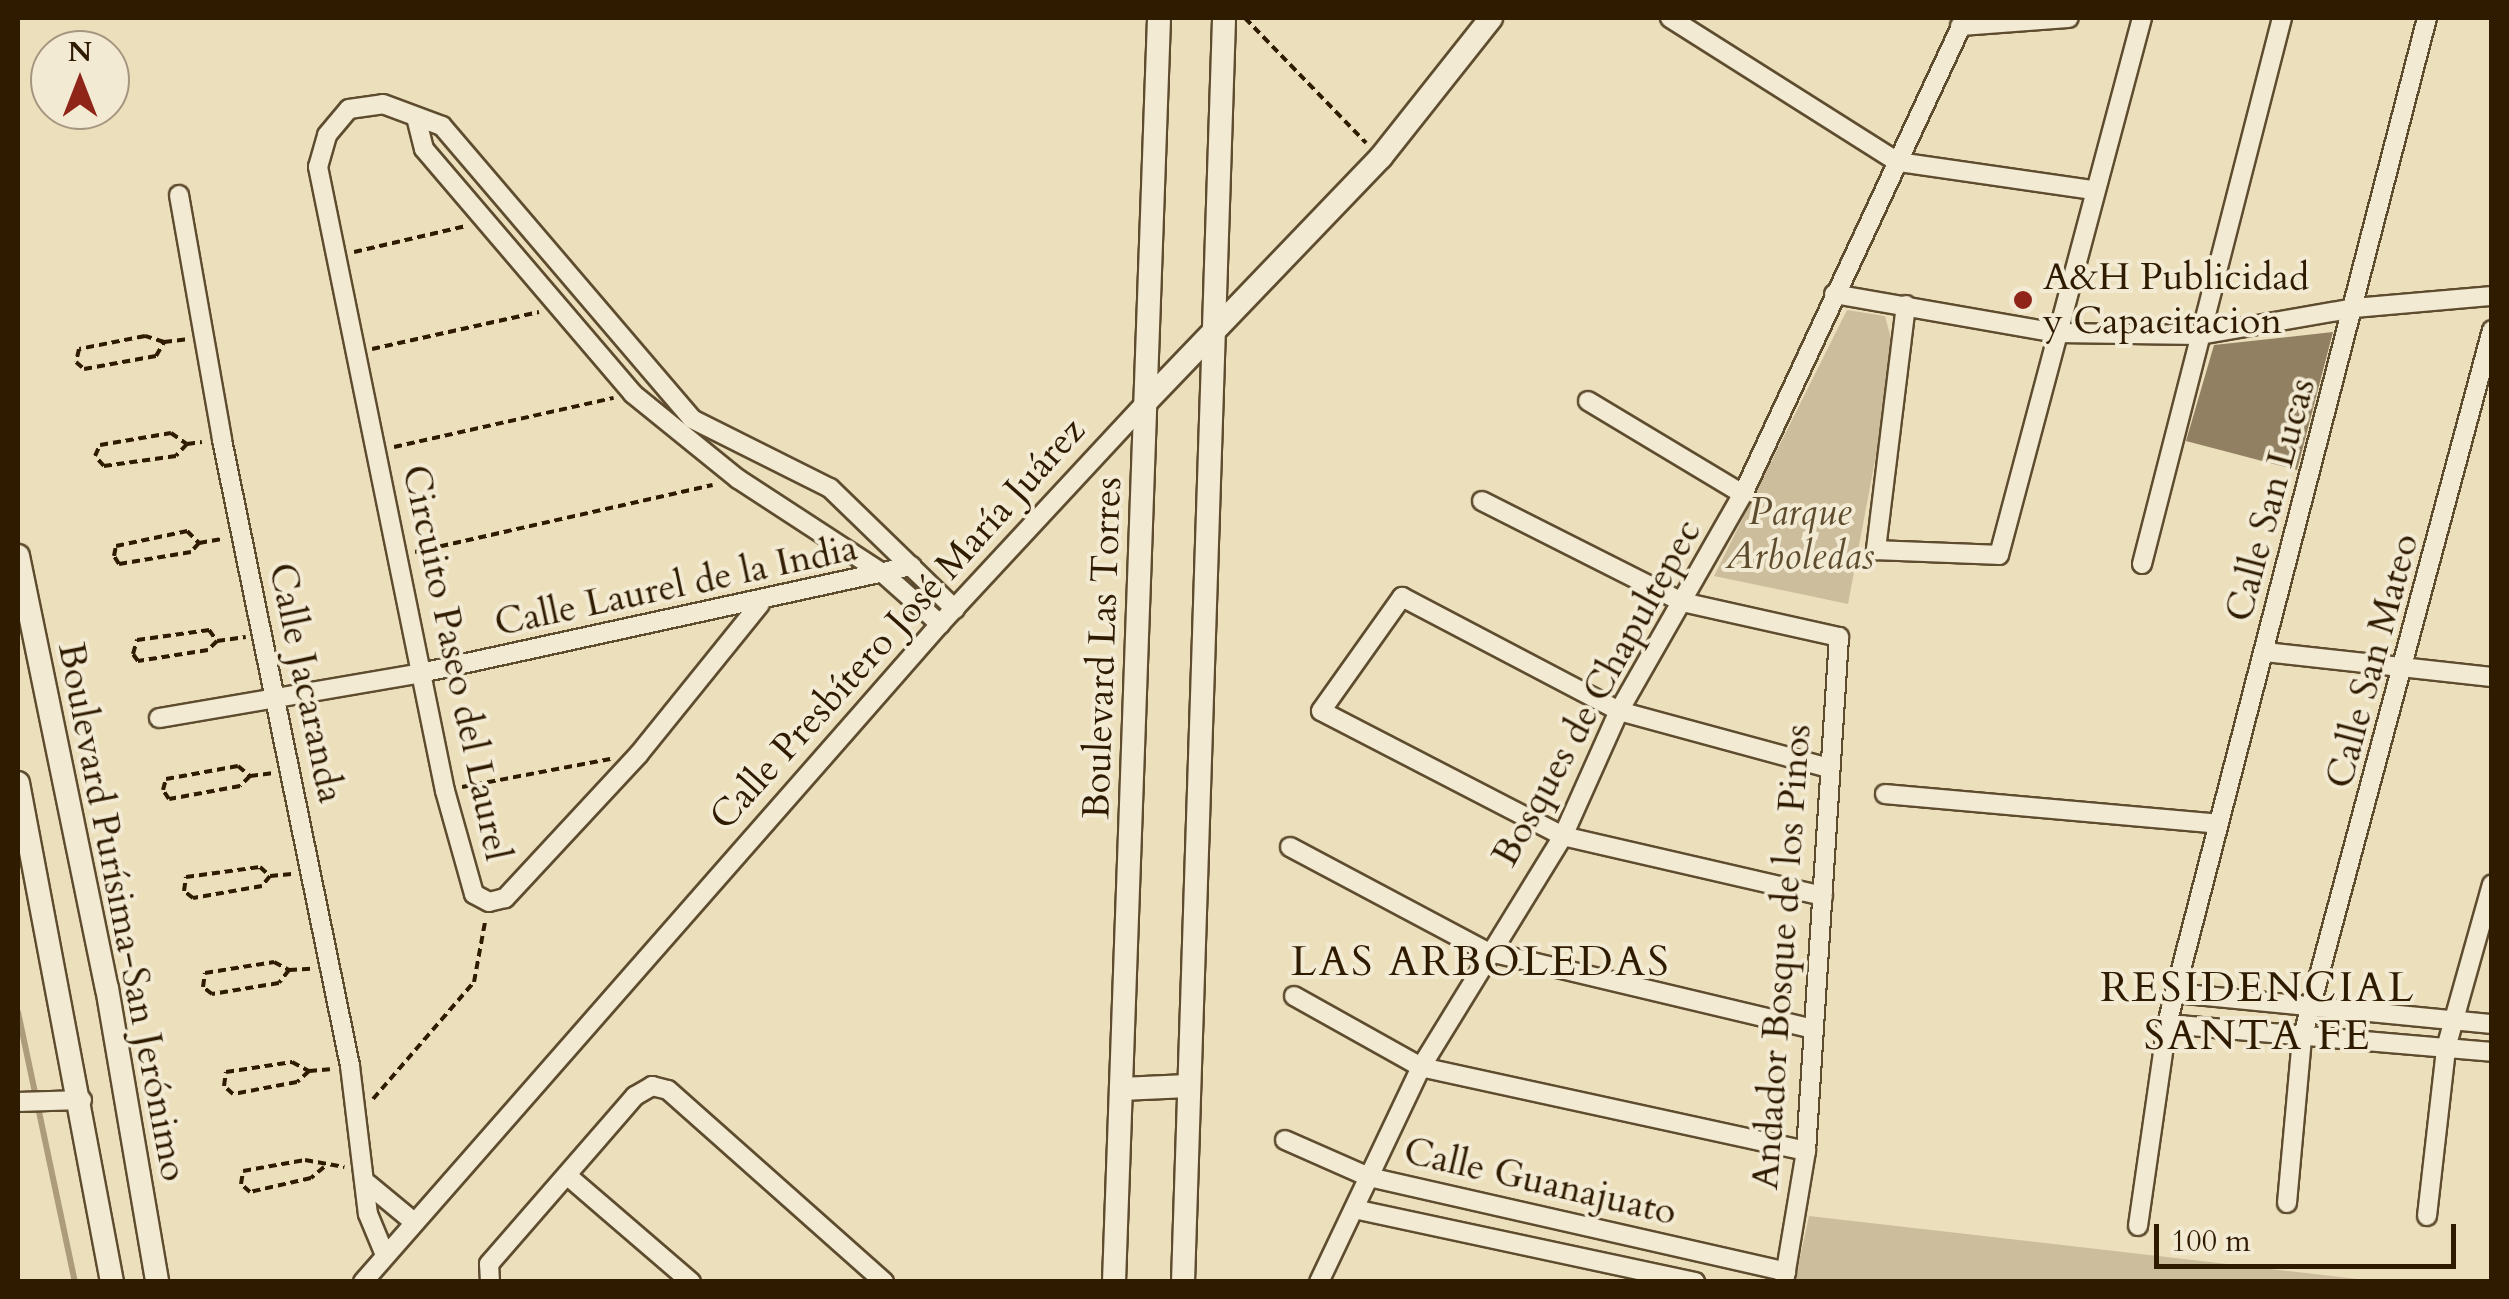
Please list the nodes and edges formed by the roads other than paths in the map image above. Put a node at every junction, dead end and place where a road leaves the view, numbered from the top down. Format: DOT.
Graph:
graph roads {
  1 [pos="1159,18"];
  2 [pos="1224,18"];
  3 [pos="1491,18"];
  4 [pos="1670,18"];
  5 [pos="2053,18"];
  6 [pos="2069,18"];
  7 [pos="2142,18"];
  8 [pos="2282,18"];
  9 [pos="2427,18"];
  10 [pos="1962,22"];
  11 [pos="417,120"];
  12 [pos="1898,162"];
  13 [pos="2093,190"];
  14 [pos="180,195"];
  15 [pos="558,264"];
  16 [pos="538,281"];
  17 [pos="1834,294"];
  18 [pos="2492,296"];
  19 [pos="1906,305"];
  20 [pos="2354,308"];
  21 [pos="2492,330"];
  22 [pos="1216,332"];
  23 [pos="2058,333"];
  24 [pos="2200,336"];
  25 [pos="1147,401"];
  26 [pos="1588,401"];
  27 [pos="692,419"];
  28 [pos="674,430"];
  29 [pos="1743,494"];
  30 [pos="1482,500"];
  31 [pos="18,556"];
  32 [pos="2142,564"];
  33 [pos="911,566"];
  34 [pos="885,575"];
  35 [pos="1682,602"];
  36 [pos="760,604"];
  37 [pos="955,609"];
  38 [pos="940,624"];
  39 [pos="2265,652"];
  40 [pos="2406,668"];
  41 [pos="421,673"];
  42 [pos="2492,677"];
  43 [pos="278,696"];
  44 [pos="1620,711"];
  45 [pos="158,718"];
  46 [pos="1829,768"];
  47 [pos="18,783"];
  48 [pos="1885,794"];
  49 [pos="2218,824"];
  50 [pos="1562,836"];
  51 [pos="1290,846"];
  52 [pos="2492,884"];
  53 [pos="1823,896"];
  54 [pos="1486,952"];
  55 [pos="2175,993"];
  56 [pos="1294,996"];
  57 [pos="2315,1008"];
  58 [pos="2454,1020"];
  59 [pos="2167,1024"];
  60 [pos="2492,1024"];
  61 [pos="1810,1028"];
  62 [pos="2302,1039"];
  63 [pos="2446,1048"];
  64 [pos="2492,1052"];
  65 [pos="1421,1068"];
  66 [pos="1188,1086"];
  67 [pos="1120,1088"];
  68 [pos="82,1100"];
  69 [pos="18,1102"];
  70 [pos="1285,1140"];
  71 [pos="1806,1152"];
  72 [pos="366,1175"];
  73 [pos="569,1177"];
  74 [pos="1369,1177"];
  75 [pos="2286,1202"];
  76 [pos="1354,1209"];
  77 [pos="2427,1216"];
  78 [pos="414,1222"];
  79 [pos="2138,1226"];
  80 [pos="385,1255"];
  81 [pos="1785,1277"];
  82 [pos="488,1278"];
  83 [pos="112,1282"];
  84 [pos="156,1282"];
  85 [pos="363,1282"];
  86 [pos="691,1282"];
  87 [pos="884,1282"];
  88 [pos="1114,1282"];
  89 [pos="1183,1282"];
  90 [pos="1319,1282"];
  91 [pos="1695,1282"];
  1 -- 25 [label="street, Boulevard Las Torres"];
  2 -- 22 [label="street"];
  3 -- 22 [label="street, Calle Presbítero José María Juárez"];
  4 -- 12 [label="street"];
  5 -- 6 [label="street"];
  5 -- 10 [label="street"];
  7 -- 13 [label="street"];
  8 -- 24 [label="street"];
  9 -- 20 [label="street, Calle San Lucas"];
  10 -- 12 [label="street, Bosques de Chapultepec"];
  11 -- 15 [label="street, Circuito Paseo del Laurel"];
  11 -- 16 [label="street"];
  11 -- 41 [label="street, Circuito Paseo del Laurel"];
  12 -- 13 [label="street"];
  12 -- 17 [label="street, Bosques de Chapultepec"];
  13 -- 23 [label="street"];
  14 -- 43 [label="street, Calle Jacaranda"];
  15 -- 16 [label="street"];
  15 -- 27 [label="street, Circuito Paseo del Laurel"];
  16 -- 28 [label="street"];
  17 -- 19 [label="street"];
  17 -- 29 [label="street, Bosques de Chapultepec"];
  18 -- 20 [label="street"];
  19 -- 23 [label="street"];
  19 -- 23 [label="street"];
  20 -- 24 [label="street"];
  20 -- 39 [label="street, Calle San Lucas"];
  21 -- 40 [label="street, Calle San Mateo"];
  22 -- 25 [label="street, Calle Presbítero José María Juárez"];
  22 -- 66 [label="street"];
  23 -- 24 [label="street"];
  24 -- 32 [label="street"];
  25 -- 37 [label="street, Calle Presbítero José María Juárez"];
  25 -- 67 [label="street, Boulevard Las Torres"];
  26 -- 29 [label="street"];
  27 -- 28 [label="street"];
  27 -- 33 [label="street, Circuito Paseo del Laurel"];
  28 -- 34 [label="street"];
  29 -- 35 [label="street, Bosques de Chapultepec"];
  30 -- 35 [label="street"];
  31 -- 84 [label="street, Boulevard Purísima-San Jerónimo"];
  33 -- 34 [label="street, Calle Laurel de la India"];
  33 -- 37 [label="street, Circuito Paseo del Laurel"];
  34 -- 36 [label="street, Calle Laurel de la India"];
  34 -- 38 [label="street"];
  35 -- 44 [label="street, Bosques de Chapultepec"];
  35 -- 46 [label="street, Andador Bosque de los Pinos"];
  36 -- 41 [label="street, Calle Laurel de la India"];
  36 -- 41 [label="street, Circuito Paseo del Laurel"];
  37 -- 38 [label="street, Calle Presbítero José María Juárez"];
  38 -- 78 [label="street, Calle Presbítero José María Juárez"];
  39 -- 40 [label="street"];
  39 -- 49 [label="street, Calle San Lucas"];
  40 -- 42 [label="street"];
  40 -- 57 [label="street, Calle San Mateo"];
  41 -- 43 [label="street, Calle Laurel de la India"];
  43 -- 45 [label="street, Calle Laurel de la India"];
  43 -- 72 [label="street, Calle Jacaranda"];
  44 -- 46 [label="street"];
  44 -- 50 [label="street, Bosques de Chapultepec"];
  44 -- 50 [label="street"];
  46 -- 53 [label="street, Andador Bosque de los Pinos"];
  47 -- 68 [label="street"];
  48 -- 49 [label="street"];
  49 -- 55 [label="street, Calle San Lucas"];
  50 -- 53 [label="street"];
  50 -- 54 [label="street, Bosques de Chapultepec"];
  51 -- 54 [label="street"];
  52 -- 58 [label="street"];
  53 -- 61 [label="street, Andador Bosque de los Pinos"];
  54 -- 61 [label="street"];
  54 -- 65 [label="street, Bosques de Chapultepec"];
  55 -- 57 [label="street"];
  55 -- 59 [label="street, Calle San Lucas"];
  56 -- 65 [label="street"];
  57 -- 58 [label="street"];
  57 -- 62 [label="street, Calle San Mateo"];
  58 -- 60 [label="street"];
  58 -- 63 [label="street"];
  59 -- 62 [label="street"];
  59 -- 79 [label="street, Calle San Lucas"];
  61 -- 71 [label="street, Andador Bosque de los Pinos"];
  62 -- 63 [label="street"];
  62 -- 75 [label="street, Calle San Mateo"];
  63 -- 64 [label="street"];
  63 -- 77 [label="street"];
  65 -- 71 [label="street"];
  65 -- 74 [label="street, Bosques de Chapultepec"];
  66 -- 67 [label="street"];
  66 -- 89 [label="street"];
  67 -- 88 [label="street, Boulevard Las Torres"];
  68 -- 69 [label="street"];
  68 -- 83 [label="street"];
  70 -- 74 [label="street, Calle Guanajuato"];
  71 -- 81 [label="street, Andador Bosque de los Pinos"];
  72 -- 78 [label="street"];
  72 -- 80 [label="street, Calle Jacaranda"];
  73 -- 82 [label="street"];
  73 -- 86 [label="street"];
  73 -- 87 [label="street"];
  74 -- 76 [label="street, Bosques de Chapultepec"];
  74 -- 81 [label="street, Calle Guanajuato"];
  76 -- 90 [label="street, Bosques de Chapultepec"];
  76 -- 91 [label="street"];
  78 -- 80 [label="street, Calle Presbítero José María Juárez"];
  80 -- 85 [label="street, Calle Presbítero José María Juárez"];
}
